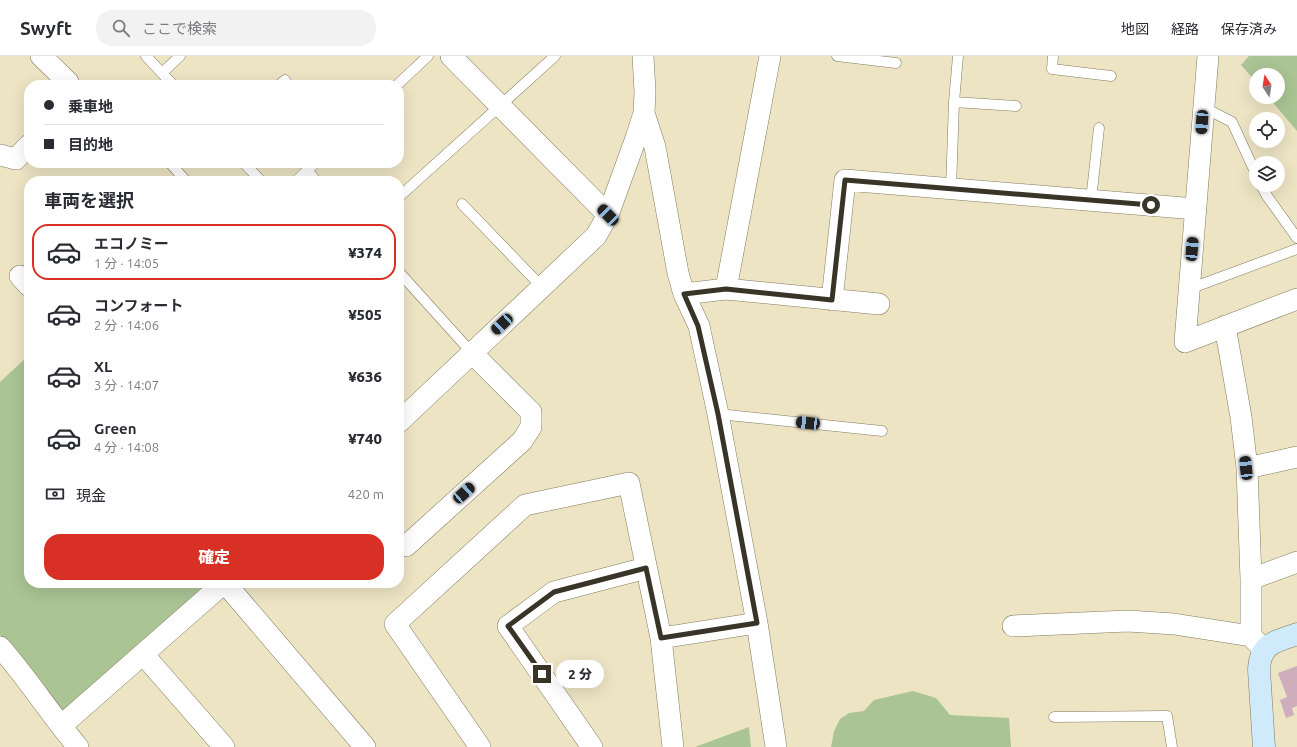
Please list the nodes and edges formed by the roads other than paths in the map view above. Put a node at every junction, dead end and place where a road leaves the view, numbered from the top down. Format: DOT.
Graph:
graph roads {
  1 [pos="41,56"];
  2 [pos="146,56"];
  3 [pos="180,56"];
  4 [pos="428,56"];
  5 [pos="451,56"];
  6 [pos="555,56"];
  7 [pos="643,56"];
  8 [pos="770,56"];
  9 [pos="837,56"];
  10 [pos="958,56"];
  11 [pos="1053,56"];
  12 [pos="1208,56"];
  13 [pos="896,63"];
  14 [pos="162,73"];
  15 [pos="1112,76"];
  16 [pos="66,80"];
  17 [pos="168,80"];
  18 [pos="402,80"];
  19 [pos="954,102"];
  20 [pos="500,106"];
  21 [pos="1016,106"];
  22 [pos="1203,107"];
  23 [pos="644,113"];
  24 [pos="1099,128"];
  25 [pos="24,150"];
  26 [pos="0,155"];
  27 [pos="1249,159"];
  28 [pos="174,168"];
  29 [pos="249,168"];
  30 [pos="307,170"];
  31 [pos="182,176"];
  32 [pos="256,176"];
  33 [pos="301,176"];
  34 [pos="312,176"];
  35 [pos="951,189"];
  36 [pos="404,192"];
  37 [pos="1265,192"];
  38 [pos="1091,200"];
  39 [pos="462,204"];
  40 [pos="1196,209"];
  41 [pos="608,215"];
  42 [pos="1297,238"];
  43 [pos="1297,249"];
  44 [pos="404,278"];
  45 [pos="542,287"];
  46 [pos="726,289"];
  47 [pos="1189,289"];
  48 [pos="684,294"];
  49 [pos="1297,299"];
  50 [pos="832,300"];
  51 [pos="879,304"];
  52 [pos="1224,326"];
  53 [pos="472,353"];
  54 [pos="404,414"];
  55 [pos="718,414"];
  56 [pos="882,430"];
  57 [pos="1297,457"];
  58 [pos="1246,468"];
  59 [pos="406,546"];
  60 [pos="1297,562"];
  61 [pos="646,568"];
  62 [pos="1251,579"];
  63 [pos="218,588"];
  64 [pos="228,588"];
  65 [pos="757,623"];
  66 [pos="1013,626"];
  67 [pos="1297,634"];
  68 [pos="661,638"];
  69 [pos="1257,643"];
  70 [pos="0,647"];
  71 [pos="142,654"];
  72 [pos="1054,717"];
  73 [pos="60,726"];
  74 [pos="78,747"];
  75 [pos="224,747"];
  76 [pos="365,747"];
  77 [pos="480,747"];
  78 [pos="592,747"];
  79 [pos="673,747"];
  80 [pos="776,747"];
  81 [pos="1172,747"];
  82 [pos="1264,747"];
  1 -- 16 [label="street"];
  2 -- 14 [label="lane"];
  3 -- 14 [label="lane"];
  4 -- 18 [label="lane"];
  5 -- 20 [label="street"];
  6 -- 20 [label="lane"];
  7 -- 23 [label="street"];
  8 -- 46 [label="street"];
  9 -- 13 [label="lane"];
  10 -- 19 [label="lane"];
  11 -- 15 [label="lane"];
  12 -- 22 [label="street"];
  14 -- 17 [label="lane"];
  19 -- 21 [label="lane"];
  19 -- 35 [label="lane"];
  20 -- 36 [label="lane"];
  20 -- 41 [label="street"];
  22 -- 27 [label="lane"];
  22 -- 40 [label="street"];
  23 -- 41 [label="street"];
  23 -- 48 [label="street"];
  24 -- 38 [label="lane"];
  25 -- 26 [label="street"];
  28 -- 31 [label="lane"];
  29 -- 32 [label="lane"];
  30 -- 33 [label="lane"];
  30 -- 34 [label="lane"];
  35 -- 38 [label="street"];
  35 -- 50 [label="street"];
  37 -- 42 [label="lane"];
  38 -- 40 [label="street"];
  39 -- 45 [label="lane"];
  40 -- 47 [label="street"];
  41 -- 45 [label="street"];
  43 -- 47 [label="lane"];
  44 -- 53 [label="lane"];
  45 -- 53 [label="street"];
  46 -- 48 [label="street"];
  46 -- 50 [label="street"];
  47 -- 52 [label="street"];
  48 -- 55 [label="street"];
  49 -- 52 [label="street"];
  50 -- 51 [label="street"];
  52 -- 58 [label="street"];
  53 -- 54 [label="street"];
  53 -- 59 [label="street"];
  55 -- 56 [label="lane"];
  55 -- 65 [label="street"];
  57 -- 58 [label="street"];
  58 -- 62 [label="street"];
  60 -- 62 [label="street"];
  61 -- 68 [label="street"];
  61 -- 77 [label="street"];
  61 -- 78 [label="street"];
  62 -- 69 [label="street"];
  63 -- 71 [label="street"];
  64 -- 76 [label="street"];
  65 -- 68 [label="street"];
  65 -- 80 [label="street"];
  66 -- 69 [label="street"];
  67 -- 69 [label="street"];
  68 -- 79 [label="street"];
  69 -- 82 [label="street"];
  70 -- 73 [label="street"];
  71 -- 73 [label="street"];
  71 -- 75 [label="street"];
  72 -- 81 [label="lane"];
  73 -- 74 [label="street"];
}
